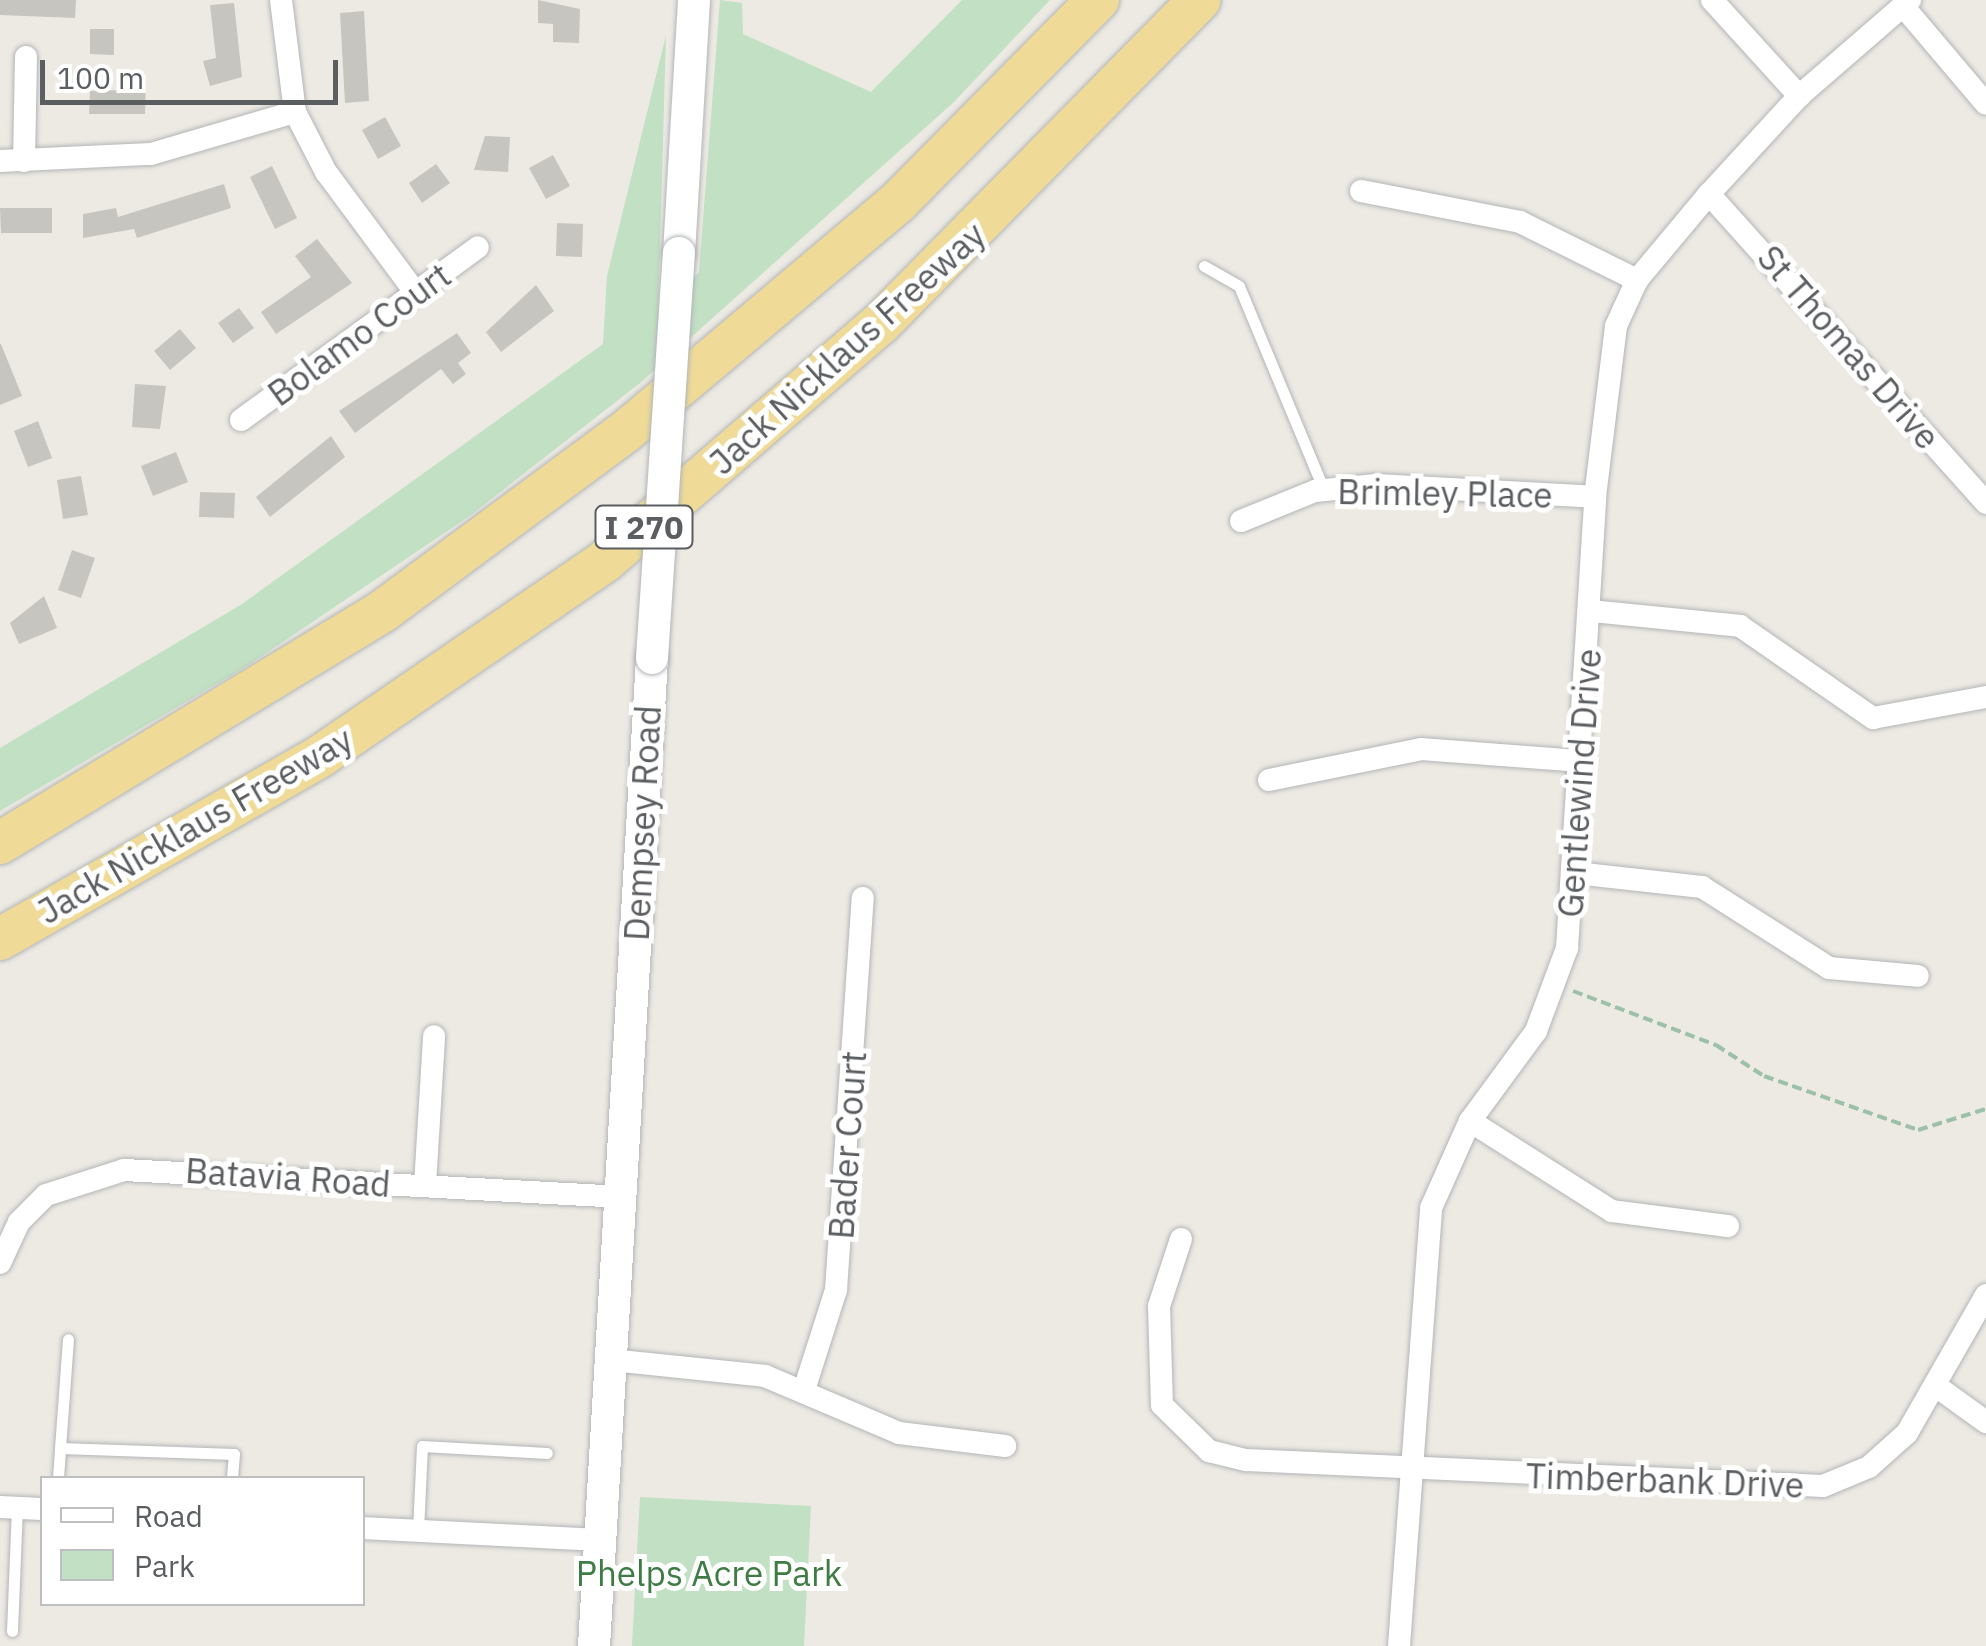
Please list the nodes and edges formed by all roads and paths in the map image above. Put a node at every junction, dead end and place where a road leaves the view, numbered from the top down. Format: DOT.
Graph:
graph roads {
  1 [pos="281,0"];
  2 [pos="694,0"];
  3 [pos="1098,0"];
  4 [pos="1199,0"];
  5 [pos="1712,0"];
  6 [pos="1906,3"];
  7 [pos="26,57"];
  8 [pos="1799,96"];
  9 [pos="1986,104"];
  10 [pos="295,112"];
  11 [pos="0,161"];
  12 [pos="24,161"];
  13 [pos="1362,191"];
  14 [pos="1710,194"];
  15 [pos="478,247"];
  16 [pos="1204,266"];
  17 [pos="1637,280"];
  18 [pos="415,292"];
  19 [pos="241,420"];
  20 [pos="1324,490"];
  21 [pos="1595,497"];
  22 [pos="1986,503"];
  23 [pos="1241,521"];
  24 [pos="1591,611"];
  25 [pos="1986,697"];
  26 [pos="1579,762"];
  27 [pos="1270,780"];
  28 [pos="0,843"];
  29 [pos="1575,872"];
  30 [pos="864,898"];
  31 [pos="0,939"];
  32 [pos="1918,976"];
  33 [pos="1557,989"];
  34 [pos="434,1036"];
  35 [pos="1986,1109"];
  36 [pos="1470,1121"];
  37 [pos="425,1185"];
  38 [pos="619,1197"];
  39 [pos="1728,1226"];
  40 [pos="1182,1238"];
  41 [pos="0,1263"];
  42 [pos="1986,1296"];
  43 [pos="68,1339"];
  44 [pos="611,1360"];
  45 [pos="1936,1386"];
  46 [pos="806,1387"];
  47 [pos="1986,1422"];
  48 [pos="1005,1446"];
  49 [pos="60,1448"];
  50 [pos="548,1453"];
  51 [pos="1410,1468"];
  52 [pos="58,1476"];
  53 [pos="232,1476"];
  54 [pos="8,1507"];
  55 [pos="40,1509"];
  56 [pos="365,1528"];
  57 [pos="418,1531"];
  58 [pos="600,1540"];
  59 [pos="12,1631"];
  60 [pos="594,1646"];
  61 [pos="1399,1646"];
  1 -- 10 [label="street"];
  2 -- 38 [label="main road, Dempsey Road, bridge"];
  3 -- 28 [label="highway, I 270"];
  4 -- 31 [label="highway, Jack Nicklaus Freeway / I 270"];
  5 -- 8 [label="street"];
  6 -- 8 [label="street, Gentlewind Drive"];
  6 -- 9 [label="street"];
  7 -- 12 [label="street"];
  8 -- 14 [label="street, Gentlewind Drive"];
  10 -- 12 [label="street"];
  10 -- 18 [label="street"];
  11 -- 12 [label="street"];
  13 -- 17 [label="street"];
  14 -- 17 [label="street, Gentlewind Drive"];
  14 -- 22 [label="street, St Thomas Drive"];
  15 -- 18 [label="street, Bolamo Court"];
  16 -- 20 [label="lane"];
  17 -- 21 [label="street, Gentlewind Drive"];
  18 -- 19 [label="street, Bolamo Court"];
  20 -- 21 [label="street, Brimley Place"];
  20 -- 23 [label="street, Brimley Place"];
  21 -- 24 [label="street, Gentlewind Drive"];
  24 -- 25 [label="street"];
  24 -- 26 [label="street, Gentlewind Drive"];
  26 -- 27 [label="street"];
  26 -- 29 [label="street, Gentlewind Drive"];
  29 -- 32 [label="street"];
  29 -- 33 [label="street, Gentlewind Drive"];
  30 -- 46 [label="street, Bader Court"];
  33 -- 35 [label="path"];
  33 -- 36 [label="street, Gentlewind Drive"];
  34 -- 37 [label="street"];
  36 -- 39 [label="street"];
  36 -- 51 [label="street, Gentlewind Drive"];
  37 -- 38 [label="street, Batavia Road"];
  37 -- 41 [label="street, Batavia Road"];
  38 -- 44 [label="main road, Dempsey Road"];
  40 -- 51 [label="street, Timberbank Drive"];
  42 -- 45 [label="street, Timberbank Drive"];
  43 -- 49 [label="lane"];
  44 -- 46 [label="street"];
  44 -- 58 [label="main road, Dempsey Road"];
  45 -- 47 [label="street"];
  45 -- 51 [label="street, Timberbank Drive"];
  46 -- 48 [label="street"];
  49 -- 52 [label="lane"];
  49 -- 53 [label="lane"];
  50 -- 57 [label="lane"];
  51 -- 61 [label="street, Gentlewind Drive"];
  54 -- 55 [label="street"];
  54 -- 59 [label="lane"];
  56 -- 57 [label="street"];
  57 -- 58 [label="street"];
  58 -- 60 [label="main road, Dempsey Road"];
}
